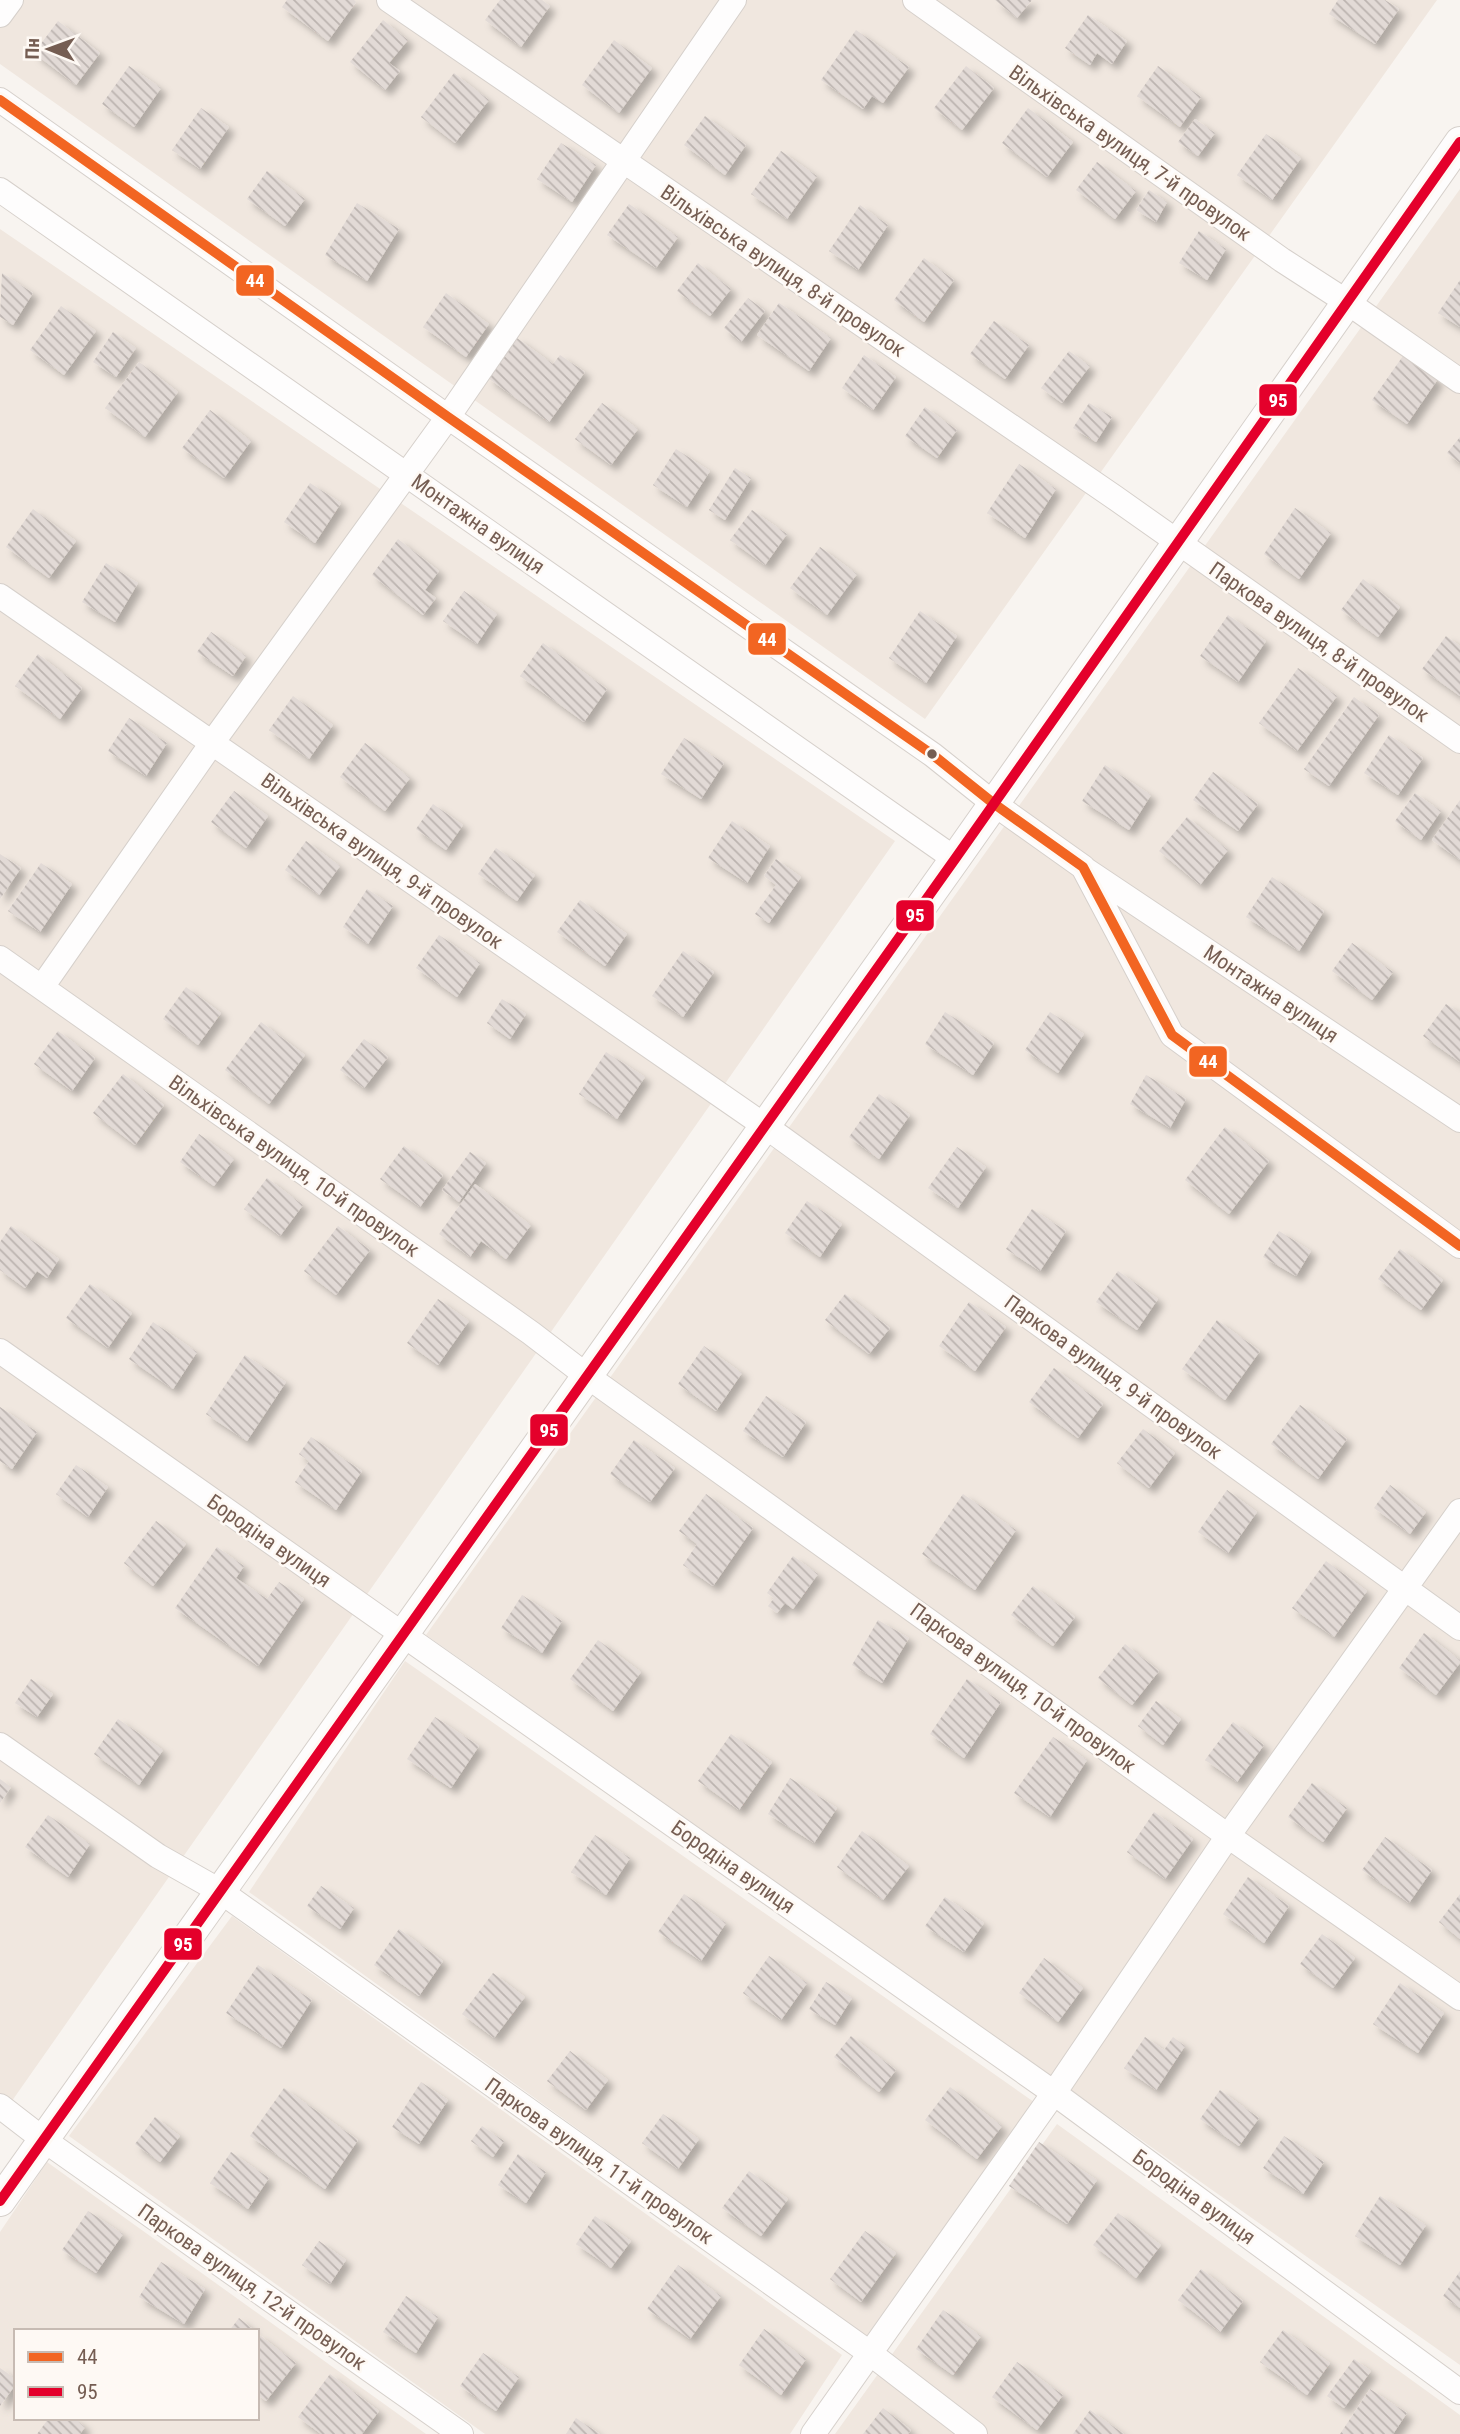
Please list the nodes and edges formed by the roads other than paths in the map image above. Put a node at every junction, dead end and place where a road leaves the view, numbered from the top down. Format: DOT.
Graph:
graph roads {
  1 [pos="11,0"];
  2 [pos="389,0"];
  3 [pos="734,0"];
  4 [pos="915,0"];
  5 [pos="0,15"];
  6 [pos="0,100"];
  7 [pos="1460,142"];
  8 [pos="623,161"];
  9 [pos="0,190"];
  10 [pos="1347,302"];
  11 [pos="1460,381"];
  12 [pos="448,417"];
  13 [pos="407,475"];
  14 [pos="1177,542"];
  15 [pos="0,596"];
  16 [pos="1460,741"];
  17 [pos="212,743"];
  18 [pos="993,803"];
  19 [pos="955,859"];
  20 [pos="1083,867"];
  21 [pos="0,958"];
  22 [pos="42,987"];
  23 [pos="1460,1120"];
  24 [pos="765,1126"];
  25 [pos="1460,1246"];
  26 [pos="0,1351"];
  27 [pos="587,1376"];
  28 [pos="1460,1511"];
  29 [pos="1405,1587"];
  30 [pos="1460,1628"];
  31 [pos="403,1635"];
  32 [pos="0,1745"];
  33 [pos="1228,1836"];
  34 [pos="220,1891"];
  35 [pos="1460,1998"];
  36 [pos="1054,2093"];
  37 [pos="0,2106"];
  38 [pos="44,2140"];
  39 [pos="0,2201"];
  40 [pos="871,2354"];
  41 [pos="1460,2392"];
  42 [pos="461,2434"];
  43 [pos="813,2434"];
  44 [pos="975,2434"];
  1 -- 5 [label="street"];
  2 -- 8 [label="street, Вільхівська вулиця, 8-й провулок"];
  3 -- 8 [label="street"];
  4 -- 10 [label="street, Вільхівська вулиця, 7-й провулок"];
  6 -- 12 [label="street, Монтажна вулиця"];
  7 -- 10 [label="street"];
  8 -- 12 [label="street"];
  8 -- 14 [label="street, Вільхівська вулиця, 8-й провулок"];
  9 -- 13 [label="street, Монтажна вулиця"];
  10 -- 11 [label="street, Вільхівська вулиця, 7-й провулок"];
  10 -- 14 [label="street"];
  12 -- 13 [label="street"];
  12 -- 18 [label="street, Монтажна вулиця"];
  13 -- 17 [label="street"];
  13 -- 19 [label="street, Монтажна вулиця"];
  14 -- 16 [label="street, Паркова вулиця, 8-й провулок"];
  14 -- 18 [label="street"];
  15 -- 17 [label="street, Вільхівська вулиця, 9-й провулок"];
  17 -- 22 [label="street"];
  17 -- 24 [label="street, Вільхівська вулиця, 9-й провулок"];
  18 -- 19 [label="street"];
  18 -- 20 [label="street, Монтажна вулиця"];
  19 -- 24 [label="street"];
  20 -- 23 [label="street, Монтажна вулиця"];
  20 -- 25 [label="street, Монтажна вулиця"];
  21 -- 22 [label="street, Вільхівська вулиця, 10-й провулок"];
  22 -- 27 [label="street, Вільхівська вулиця, 10-й провулок"];
  24 -- 27 [label="street"];
  24 -- 29 [label="street, Паркова вулиця, 9-й провулок"];
  26 -- 31 [label="street, Бородіна вулиця"];
  27 -- 31 [label="street"];
  27 -- 33 [label="street, Паркова вулиця, 10-й провулок"];
  28 -- 29 [label="street"];
  29 -- 30 [label="street, Паркова вулиця, 9-й провулок"];
  29 -- 33 [label="street"];
  31 -- 34 [label="street"];
  31 -- 36 [label="street, Бородіна вулиця"];
  32 -- 34 [label="street, Паркова вулиця, 11-й провулок"];
  33 -- 35 [label="street, Паркова вулиця, 10-й провулок"];
  33 -- 36 [label="street"];
  34 -- 38 [label="street"];
  34 -- 40 [label="street, Паркова вулиця, 11-й провулок"];
  36 -- 40 [label="street"];
  36 -- 41 [label="street, Бородіна вулиця"];
  37 -- 38 [label="street, Паркова вулиця, 12-й провулок"];
  38 -- 39 [label="street"];
  38 -- 42 [label="street, Паркова вулиця, 12-й провулок"];
  40 -- 43 [label="street"];
  40 -- 44 [label="street, Паркова вулиця, 11-й провулок"];
}
